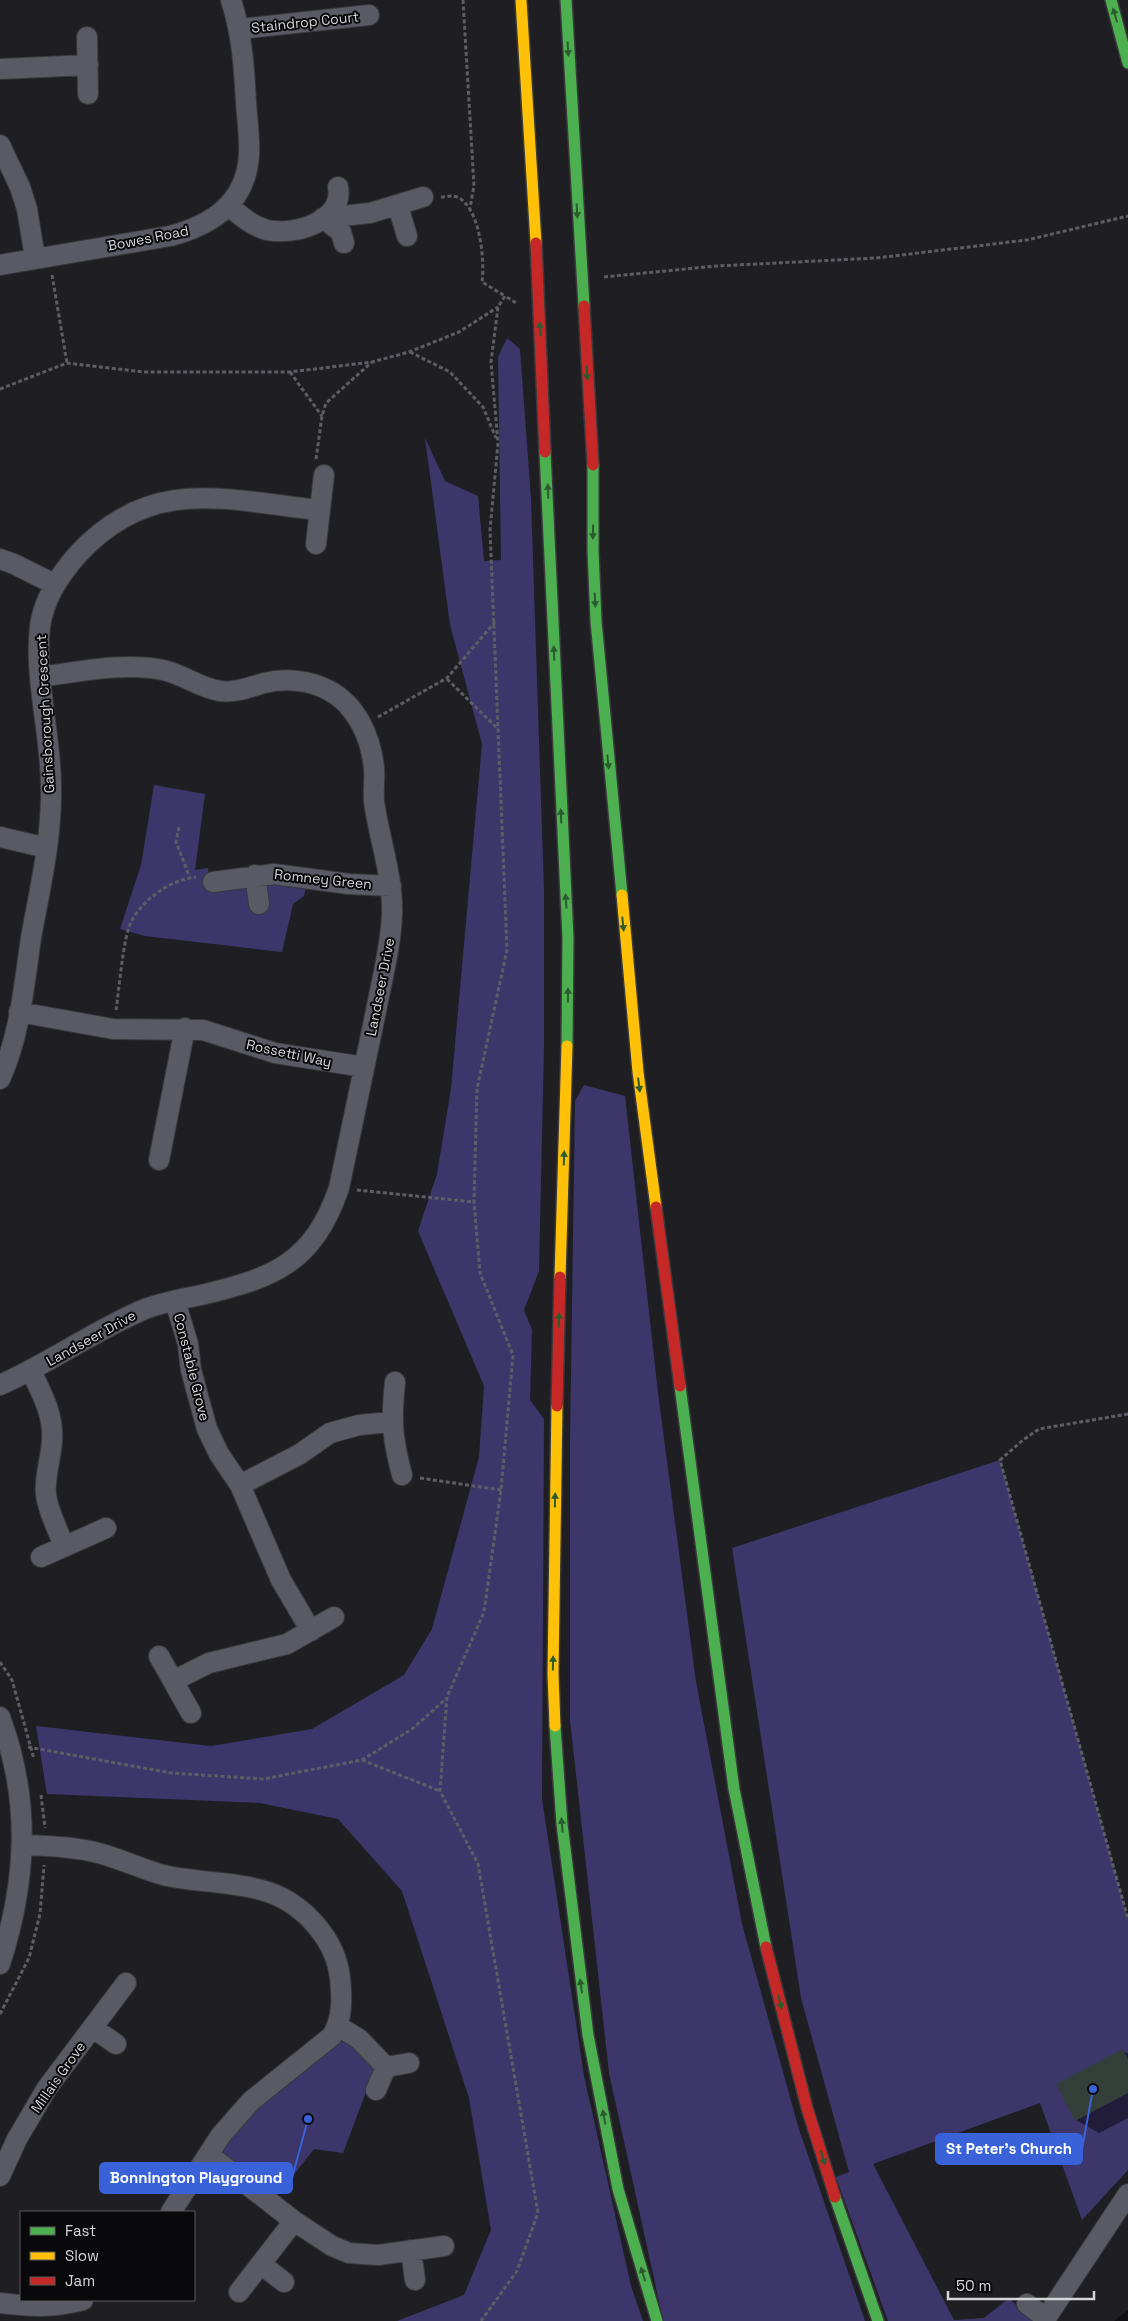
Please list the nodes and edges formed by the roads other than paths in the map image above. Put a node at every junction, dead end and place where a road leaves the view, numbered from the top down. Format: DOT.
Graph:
graph roads {
  1 [pos="231,0"];
  2 [pos="521,0"];
  3 [pos="566,0"];
  4 [pos="1112,0"];
  5 [pos="369,15"];
  6 [pos="240,30"];
  7 [pos="87,37"];
  8 [pos="1128,63"];
  9 [pos="88,65"];
  10 [pos="0,69"];
  11 [pos="88,94"];
  12 [pos="0,145"];
  13 [pos="338,187"];
  14 [pos="423,197"];
  15 [pos="228,206"];
  16 [pos="398,206"];
  17 [pos="323,218"];
  18 [pos="408,236"];
  19 [pos="344,243"];
  20 [pos="42,257"];
  21 [pos="0,265"];
  22 [pos="324,475"];
  23 [pos="319,510"];
  24 [pos="316,544"];
  25 [pos="0,560"];
  26 [pos="54,584"];
  27 [pos="40,677"];
  28 [pos="0,836"];
  29 [pos="47,848"];
  30 [pos="255,875"];
  31 [pos="213,882"];
  32 [pos="390,886"];
  33 [pos="259,904"];
  34 [pos="19,1012"];
  35 [pos="185,1028"];
  36 [pos="364,1067"];
  37 [pos="0,1079"];
  38 [pos="159,1160"];
  39 [pos="175,1301"];
  40 [pos="31,1371"];
  41 [pos="395,1382"];
  42 [pos="0,1384"];
  43 [pos="391,1422"];
  44 [pos="402,1475"];
  45 [pos="240,1485"];
  46 [pos="106,1528"];
  47 [pos="64,1546"];
  48 [pos="41,1557"];
  49 [pos="334,1617"];
  50 [pos="311,1631"];
  51 [pos="159,1656"];
  52 [pos="173,1681"];
  53 [pos="191,1713"];
  54 [pos="0,1717"];
  55 [pos="23,1845"];
  56 [pos="0,1964"];
  57 [pos="126,1983"];
  58 [pos="338,2026"];
  59 [pos="93,2028"];
  60 [pos="116,2044"];
  61 [pos="409,2063"];
  62 [pos="386,2067"];
  63 [pos="376,2090"];
  64 [pos="209,2155"];
  65 [pos="0,2176"];
  66 [pos="1128,2194"];
  67 [pos="172,2211"];
  68 [pos="294,2221"];
  69 [pos="444,2246"];
  70 [pos="411,2250"];
  71 [pos="261,2264"];
  72 [pos="415,2280"];
  73 [pos="284,2282"];
  74 [pos="239,2292"];
  75 [pos="79,2301"];
  76 [pos="0,2303"];
  77 [pos="1027,2304"];
  78 [pos="1045,2319"];
  79 [pos="657,2321"];
  80 [pos="878,2321"];
  1 -- 6 [label="street, Bowes Road"];
  79 -- 2 [label="street, one-way"];
  3 -- 80 [label="street, one-way"];
  8 -- 4 [label="street, one-way"];
  5 -- 6 [label="street, Staindrop Court"];
  6 -- 15 [label="street, Bowes Road"];
  7 -- 9 [label="street"];
  9 -- 10 [label="street"];
  9 -- 11 [label="street"];
  12 -- 20 [label="street"];
  13 -- 17 [label="street"];
  14 -- 16 [label="street"];
  15 -- 17 [label="street"];
  15 -- 20 [label="street, Bowes Road"];
  16 -- 17 [label="street"];
  16 -- 18 [label="street"];
  17 -- 19 [label="street"];
  20 -- 21 [label="street, Bowes Road"];
  22 -- 23 [label="street"];
  23 -- 24 [label="street"];
  23 -- 26 [label="street, Gainsborough Crescent"];
  25 -- 26 [label="street"];
  26 -- 27 [label="street, Gainsborough Crescent"];
  27 -- 29 [label="street, Gainsborough Crescent"];
  27 -- 32 [label="street, Landseer Drive"];
  28 -- 29 [label="street"];
  29 -- 34 [label="street, Gainsborough Crescent"];
  30 -- 31 [label="street, Romney Green"];
  30 -- 32 [label="street, Romney Green"];
  30 -- 33 [label="street, Romney Green"];
  32 -- 36 [label="street, Landseer Drive"];
  34 -- 35 [label="street, Rossetti Way"];
  34 -- 37 [label="street, Gainsborough Crescent"];
  35 -- 36 [label="street, Rossetti Way"];
  35 -- 38 [label="street"];
  36 -- 39 [label="street, Landseer Drive"];
  39 -- 40 [label="street, Landseer Drive"];
  39 -- 45 [label="street, Constable Grove"];
  40 -- 42 [label="street, Landseer Drive"];
  40 -- 47 [label="street"];
  41 -- 43 [label="street"];
  43 -- 44 [label="street"];
  43 -- 45 [label="street"];
  45 -- 50 [label="street, Constable Grove"];
  46 -- 47 [label="street"];
  47 -- 48 [label="street"];
  49 -- 50 [label="street"];
  50 -- 52 [label="street"];
  51 -- 52 [label="street"];
  52 -- 53 [label="street"];
  54 -- 55 [label="street"];
  55 -- 56 [label="street"];
  55 -- 58 [label="street"];
  57 -- 59 [label="street, Millais Grove"];
  58 -- 62 [label="street"];
  58 -- 64 [label="street"];
  59 -- 60 [label="street"];
  59 -- 65 [label="street, Millais Grove"];
  61 -- 62 [label="street"];
  62 -- 63 [label="street"];
  64 -- 67 [label="street"];
  64 -- 68 [label="street"];
  66 -- 78 [label="street"];
  68 -- 70 [label="street"];
  68 -- 71 [label="street"];
  69 -- 70 [label="street"];
  70 -- 72 [label="street"];
  71 -- 73 [label="street"];
  71 -- 74 [label="street"];
  75 -- 76 [label="street"];
  77 -- 78 [label="street"];
}
